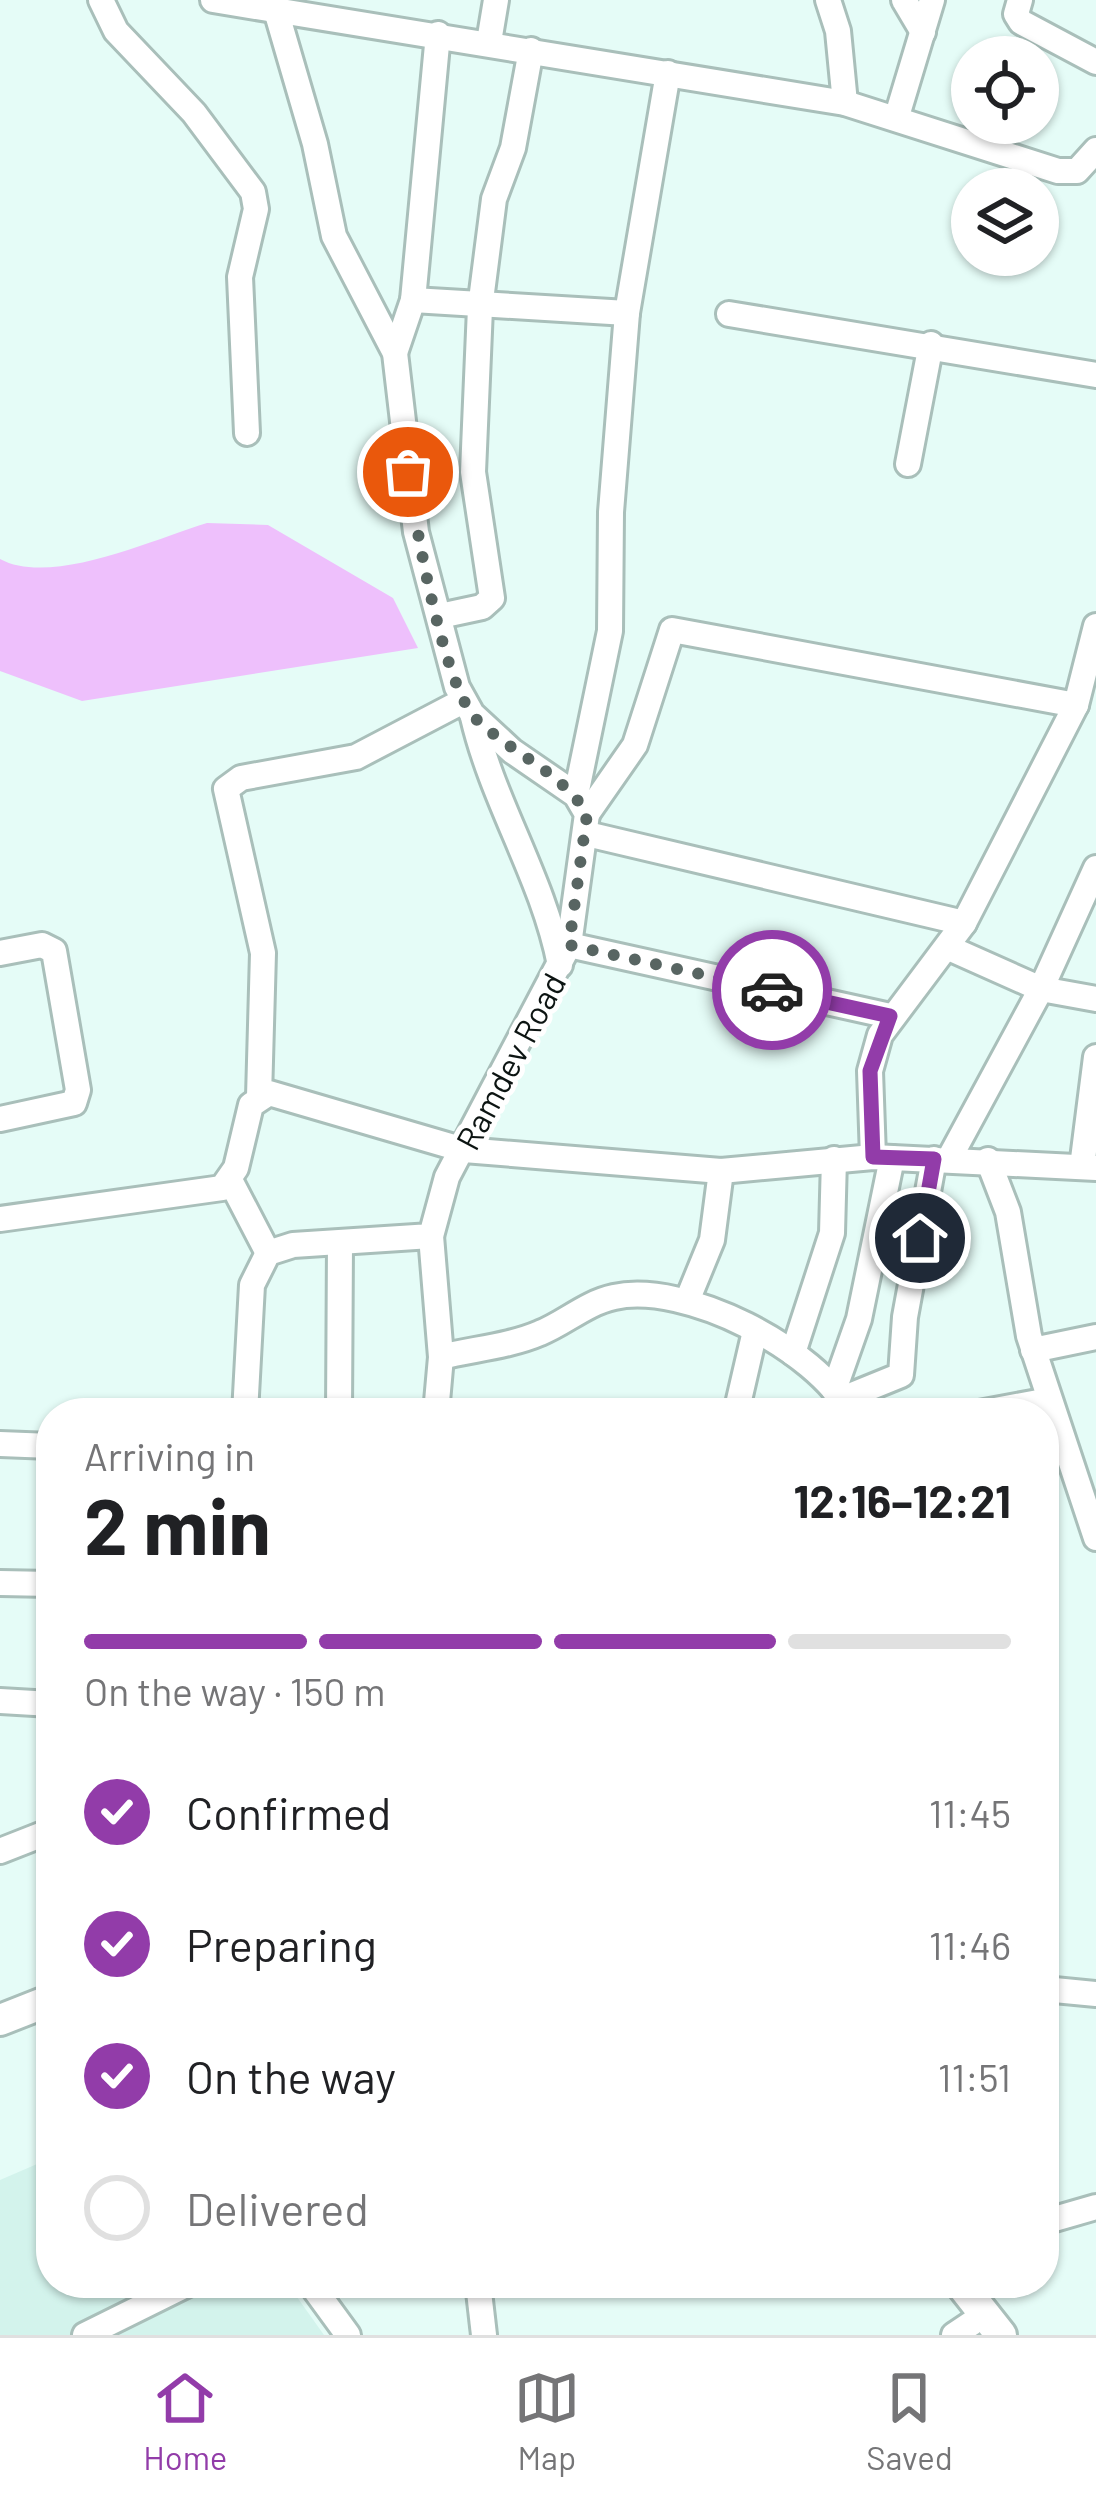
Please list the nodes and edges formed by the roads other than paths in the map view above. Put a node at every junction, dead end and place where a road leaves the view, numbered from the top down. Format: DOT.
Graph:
graph roads {
  1 [pos="101,0"];
  2 [pos="213,0"];
  3 [pos="496,0"];
  4 [pos="828,0"];
  5 [pos="904,0"];
  6 [pos="932,0"];
  7 [pos="1020,0"];
  8 [pos="260,4"];
  9 [pos="923,32"];
  10 [pos="438,34"];
  11 [pos="490,42"];
  12 [pos="531,50"];
  13 [pos="1096,62"];
  14 [pos="668,73"];
  15 [pos="845,103"];
  16 [pos="897,116"];
  17 [pos="1096,150"];
  18 [pos="1087,172"];
  19 [pos="412,300"];
  20 [pos="480,308"];
  21 [pos="627,313"];
  22 [pos="729,314"];
  23 [pos="931,344"];
  24 [pos="395,353"];
  25 [pos="1096,375"];
  26 [pos="247,433"];
  27 [pos="908,464"];
  28 [pos="440,616"];
  29 [pos="1096,626"];
  30 [pos="1076,705"];
  31 [pos="468,708"];
  32 [pos="583,814"];
  33 [pos="1096,868"];
  34 [pos="964,923"];
  35 [pos="949,948"];
  36 [pos="0,952"];
  37 [pos="565,955"];
  38 [pos="1041,988"];
  39 [pos="1096,999"];
  40 [pos="890,1016"];
  41 [pos="1096,1057"];
  42 [pos="259,1097"];
  43 [pos="0,1119"];
  44 [pos="464,1150"];
  45 [pos="882,1158"];
  46 [pos="941,1159"];
  47 [pos="834,1160"];
  48 [pos="988,1160"];
  49 [pos="1089,1168"];
  50 [pos="721,1171"];
  51 [pos="230,1180"];
  52 [pos="0,1219"];
  53 [pos="431,1236"];
  54 [pos="340,1244"];
  55 [pos="268,1253"];
  56 [pos="687,1301"];
  57 [pos="755,1331"];
  58 [pos="1096,1337"];
  59 [pos="1033,1350"];
  60 [pos="793,1353"];
  61 [pos="441,1357"];
  62 [pos="246,1398"];
  63 [pos="339,1398"];
  64 [pos="437,1398"];
  65 [pos="739,1398"];
  66 [pos="839,1398"];
  67 [pos="843,1398"];
  68 [pos="849,1398"];
  69 [pos="1048,1398"];
  70 [pos="1059,1429"];
  71 [pos="0,1444"];
  72 [pos="36,1445"];
  73 [pos="1096,1538"];
  74 [pos="0,1582"];
  75 [pos="36,1583"];
  76 [pos="0,1701"];
  77 [pos="36,1703"];
  78 [pos="36,1837"];
  79 [pos="0,1851"];
  80 [pos="36,1987"];
  81 [pos="1059,1990"];
  82 [pos="1096,1994"];
  83 [pos="0,2000"];
  84 [pos="36,2006"];
  85 [pos="0,2020"];
  86 [pos="1096,2207"];
  87 [pos="1059,2218"];
  88 [pos="160,2298"];
  89 [pos="320,2298"];
  90 [pos="480,2298"];
  91 [pos="963,2298"];
  92 [pos="971,2298"];
  93 [pos="968,2331"];
  94 [pos="345,2334"];
  95 [pos="85,2335"];
  96 [pos="484,2335"];
  97 [pos="1001,2335"];
  1 -- 26 [label="street"];
  2 -- 8 [label="street"];
  3 -- 11 [label="street"];
  4 -- 15 [label="street"];
  5 -- 9 [label="street"];
  6 -- 9 [label="street"];
  7 -- 13 [label="street"];
  8 -- 10 [label="street"];
  8 -- 24 [label="street"];
  9 -- 16 [label="street"];
  10 -- 11 [label="street"];
  10 -- 19 [label="street"];
  11 -- 12 [label="street"];
  12 -- 14 [label="street"];
  12 -- 20 [label="street"];
  14 -- 15 [label="street"];
  14 -- 21 [label="street, Ramdev Road"];
  15 -- 16 [label="street"];
  16 -- 18 [label="street"];
  17 -- 18 [label="street"];
  19 -- 20 [label="street"];
  19 -- 24 [label="street"];
  20 -- 21 [label="street"];
  20 -- 28 [label="street"];
  21 -- 32 [label="street, Ramdev Road"];
  22 -- 23 [label="street"];
  23 -- 25 [label="street"];
  23 -- 27 [label="street"];
  24 -- 28 [label="street"];
  28 -- 31 [label="street"];
  29 -- 30 [label="street"];
  30 -- 32 [label="street"];
  30 -- 34 [label="street"];
  31 -- 32 [label="street"];
  31 -- 37 [label="street"];
  31 -- 42 [label="street"];
  32 -- 34 [label="street"];
  32 -- 37 [label="street, Ramdev Road"];
  33 -- 38 [label="street"];
  34 -- 35 [label="street"];
  35 -- 38 [label="street"];
  35 -- 40 [label="street"];
  36 -- 43 [label="street"];
  37 -- 40 [label="street"];
  37 -- 44 [label="street, Ramdev Road"];
  38 -- 39 [label="street"];
  38 -- 46 [label="street"];
  40 -- 45 [label="street"];
  41 -- 49 [label="street"];
  42 -- 44 [label="street"];
  42 -- 51 [label="street"];
  44 -- 50 [label="street"];
  44 -- 53 [label="street, Ramdev Road"];
  45 -- 46 [label="street"];
  45 -- 47 [label="street"];
  45 -- 67 [label="street"];
  46 -- 48 [label="street"];
  46 -- 68 [label="street"];
  47 -- 50 [label="street"];
  47 -- 60 [label="street"];
  48 -- 49 [label="street"];
  48 -- 59 [label="street"];
  50 -- 56 [label="street"];
  51 -- 52 [label="street"];
  51 -- 55 [label="street"];
  53 -- 54 [label="street"];
  53 -- 61 [label="street"];
  54 -- 55 [label="street"];
  54 -- 63 [label="street"];
  55 -- 62 [label="street"];
  56 -- 57 [label="street"];
  56 -- 61 [label="street"];
  57 -- 60 [label="street"];
  57 -- 65 [label="street"];
  58 -- 59 [label="street"];
  59 -- 69 [label="street"];
  60 -- 66 [label="street"];
  61 -- 64 [label="street"];
  70 -- 73 [label="street"];
  71 -- 72 [label="street"];
  74 -- 75 [label="street"];
  76 -- 77 [label="street"];
  78 -- 79 [label="street"];
  80 -- 83 [label="main road"];
  81 -- 82 [label="street"];
  84 -- 85 [label="main road"];
  86 -- 87 [label="street"];
  88 -- 95 [label="street"];
  89 -- 94 [label="street"];
  90 -- 96 [label="street"];
  91 -- 93 [label="main road"];
  92 -- 97 [label="main road"];
}
